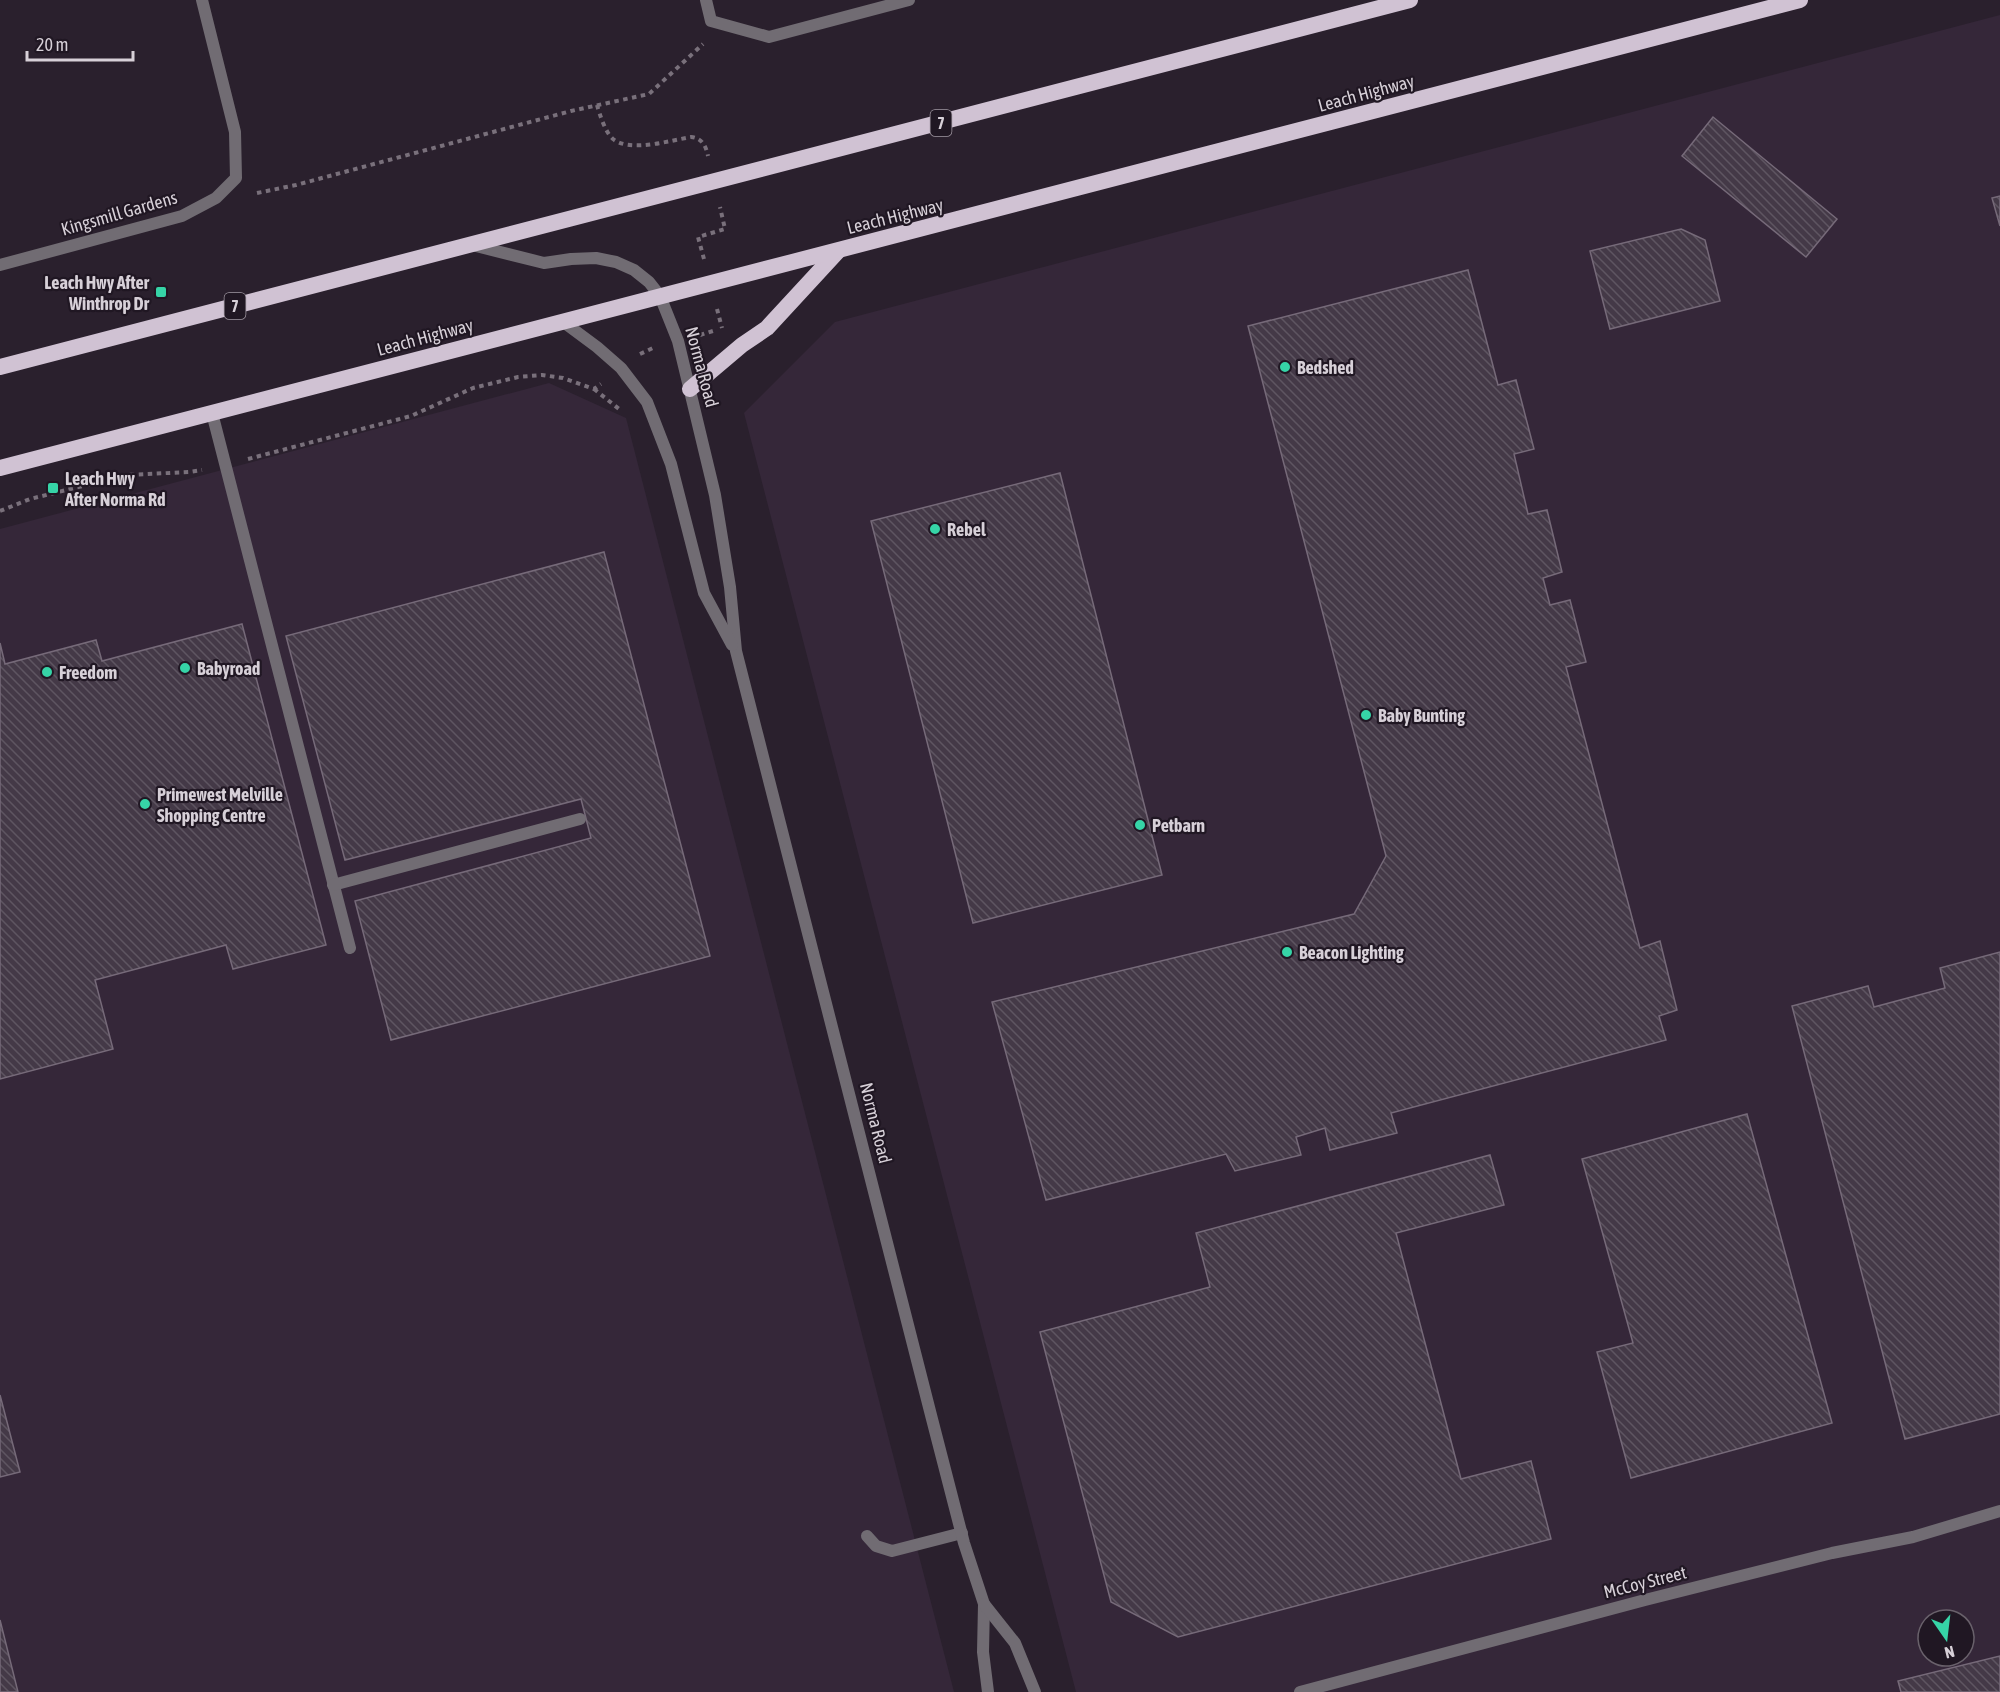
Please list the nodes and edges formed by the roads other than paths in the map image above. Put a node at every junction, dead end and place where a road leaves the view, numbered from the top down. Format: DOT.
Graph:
graph roads {
  1 [pos="202,0"];
  2 [pos="706,0"];
  3 [pos="909,0"];
  4 [pos="1410,0"];
  5 [pos="1800,0"];
  6 [pos="471,244"];
  7 [pos="838,250"];
  8 [pos="0,265"];
  9 [pos="660,296"];
  10 [pos="562,321"];
  11 [pos="0,367"];
  12 [pos="690,389"];
  13 [pos="212,413"];
  14 [pos="0,468"];
  15 [pos="736,651"];
  16 [pos="580,819"];
  17 [pos="333,885"];
  18 [pos="350,948"];
  19 [pos="2000,1511"];
  20 [pos="962,1533"];
  21 [pos="867,1536"];
  22 [pos="984,1604"];
  23 [pos="988,1692"];
  24 [pos="1035,1692"];
  25 [pos="1300,1692"];
  1 -- 8 [label="street, Kingsmill Gardens"];
  2 -- 3 [label="street"];
  4 -- 6 [label="highway, 7"];
  5 -- 7 [label="highway, Leach Highway"];
  6 -- 9 [label="street, Norma Road"];
  6 -- 11 [label="highway, 7"];
  7 -- 9 [label="highway, Leach Highway"];
  7 -- 12 [label="highway"];
  9 -- 10 [label="highway, Leach Highway"];
  9 -- 12 [label="street, Norma Road"];
  10 -- 13 [label="highway, Leach Highway"];
  10 -- 15 [label="street, Norma Road"];
  12 -- 15 [label="street, Norma Road"];
  13 -- 14 [label="highway, Leach Highway"];
  13 -- 17 [label="street"];
  15 -- 20 [label="street, Norma Road"];
  16 -- 17 [label="street"];
  17 -- 18 [label="street"];
  19 -- 25 [label="street, McCoy Street"];
  20 -- 21 [label="street"];
  20 -- 22 [label="street, Norma Road"];
  22 -- 23 [label="street, Norma Road"];
  22 -- 24 [label="street, Norma Road"];
}
